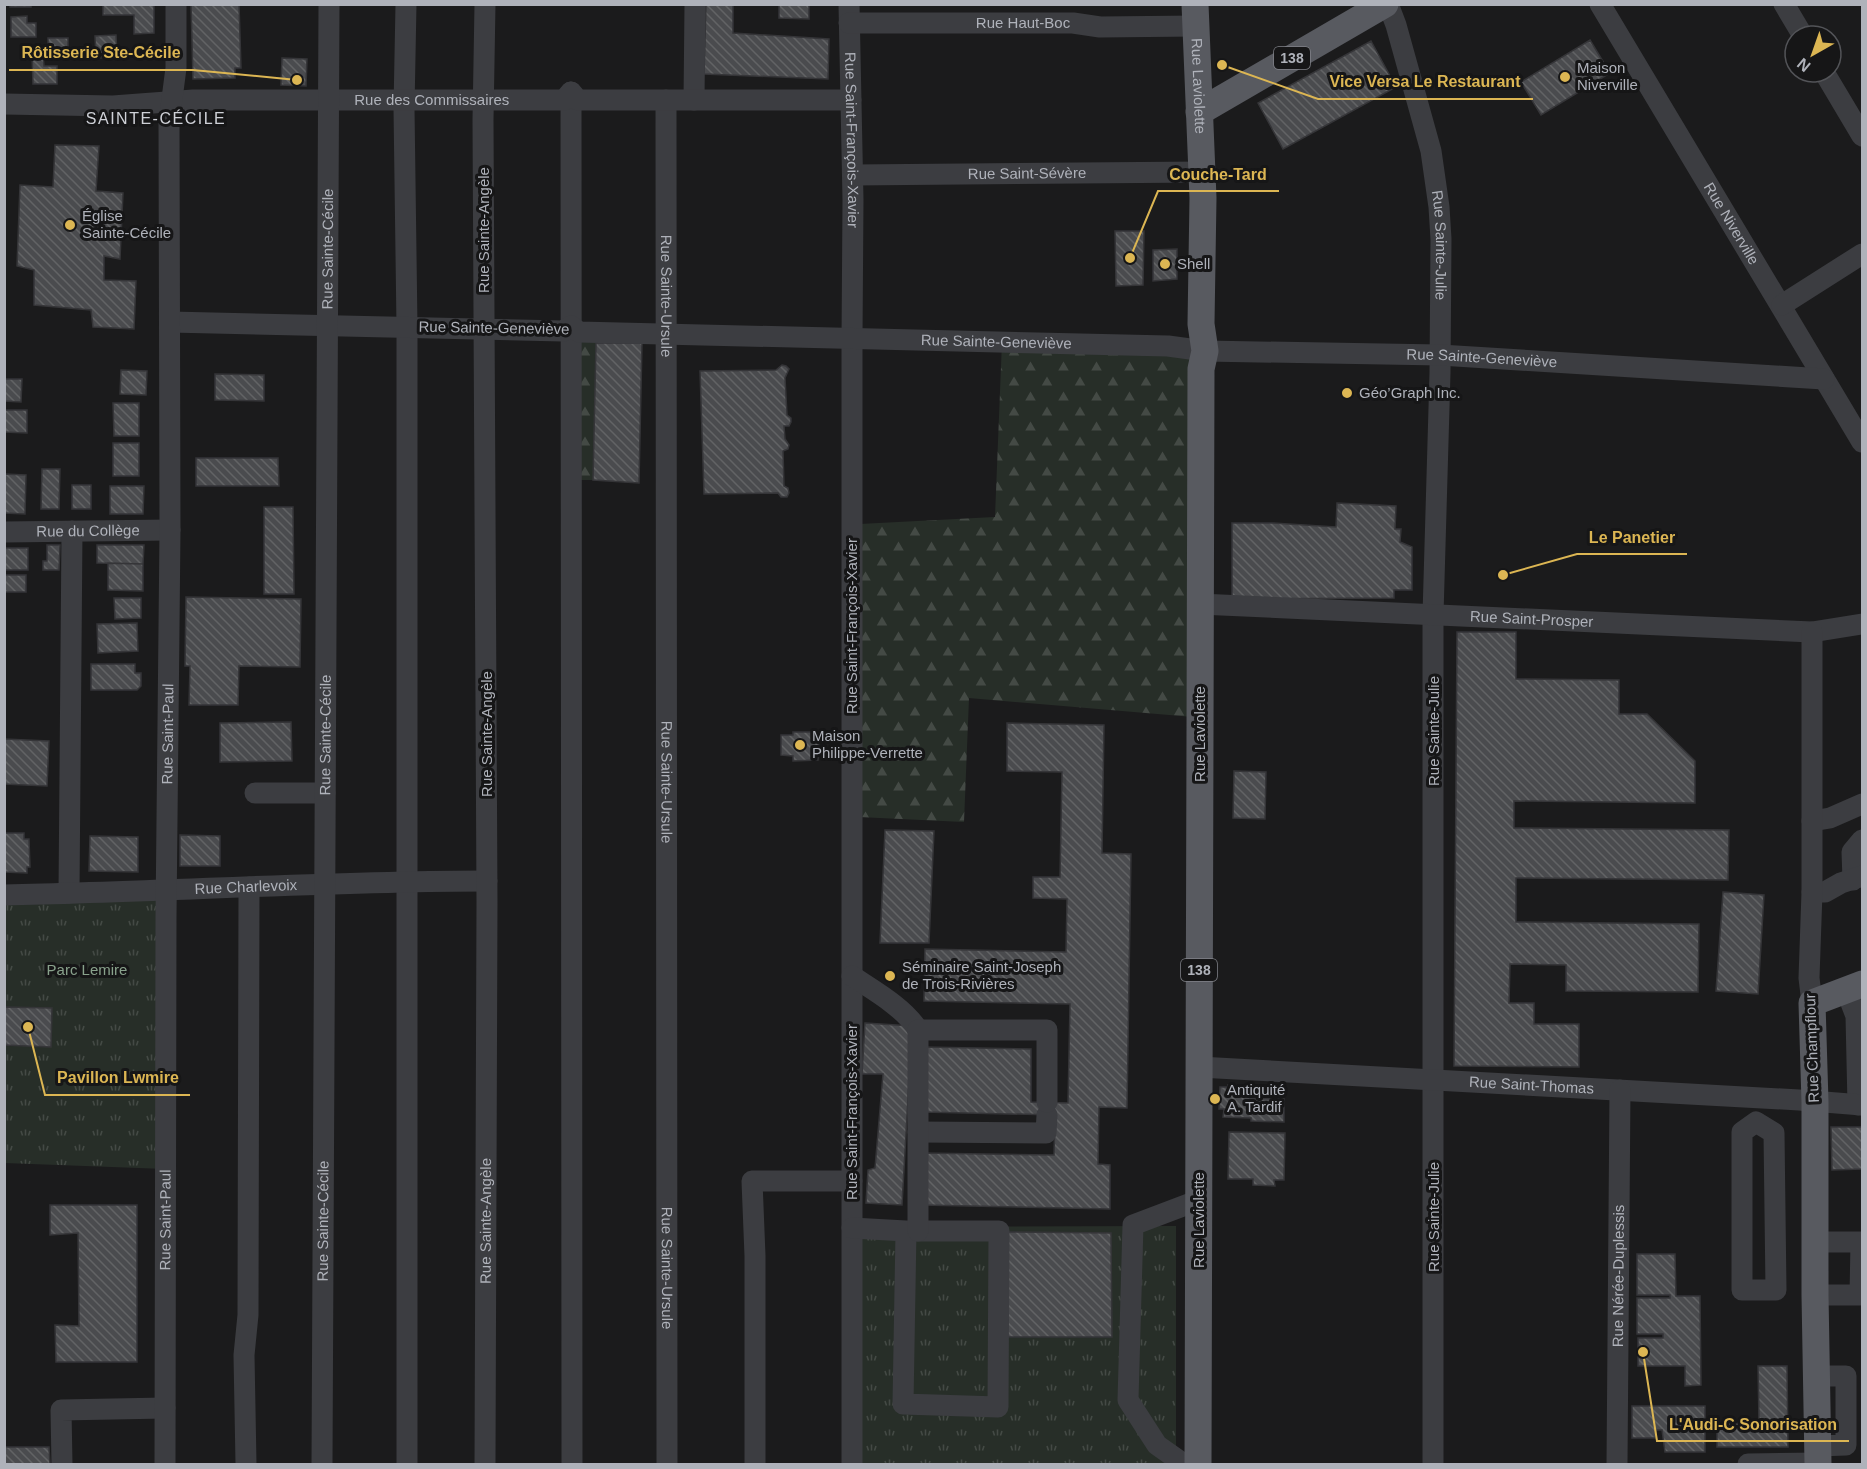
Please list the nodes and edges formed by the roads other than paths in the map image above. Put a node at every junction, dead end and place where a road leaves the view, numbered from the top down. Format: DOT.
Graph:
graph roads {
  1 [pos="176,4"];
  2 [pos="329,4"];
  3 [pos="406,4"];
  4 [pos="484,4"];
  5 [pos="695,4"];
  6 [pos="1387,4"];
  7 [pos="1600,4"];
  8 [pos="1784,4"];
  9 [pos="849,14"];
  10 [pos="1195,15"];
  11 [pos="1796,24"];
  12 [pos="1831,84"];
  13 [pos="571,92"];
  14 [pos="328,100"];
  15 [pos="405,100"];
  16 [pos="484,100"];
  17 [pos="666,100"];
  18 [pos="694,100"];
  19 [pos="851,100"];
  20 [pos="172,101"];
  21 [pos="4,104"];
  22 [pos="1199,112"];
  23 [pos="1863,136"];
  24 [pos="1202,172"];
  25 [pos="853,175"];
  26 [pos="1863,254"];
  27 [pos="1782,306"];
  28 [pos="170,322"];
  29 [pos="327,326"];
  30 [pos="571,326"];
  31 [pos="407,327"];
  32 [pos="485,329"];
  33 [pos="666,334"];
  34 [pos="852,339"];
  35 [pos="1205,351"];
  36 [pos="1440,355"];
  37 [pos="1824,379"];
  38 [pos="1863,442"];
  39 [pos="170,530"];
  40 [pos="72,531"];
  41 [pos="4,532"];
  42 [pos="1199,604"];
  43 [pos="1434,615"];
  44 [pos="1863,624"];
  45 [pos="1812,632"];
  46 [pos="255,793"];
  47 [pos="325,793"];
  48 [pos="1863,804"];
  49 [pos="1812,821"];
  50 [pos="1863,840"];
  51 [pos="1858,878"];
  52 [pos="487,881"];
  53 [pos="406,882"];
  54 [pos="325,884"];
  55 [pos="249,887"];
  56 [pos="167,891"];
  57 [pos="1812,892"];
  58 [pos="69,893"];
  59 [pos="4,895"];
  60 [pos="852,976"];
  61 [pos="1854,987"];
  62 [pos="1812,1003"];
  63 [pos="918,1030"];
  64 [pos="1199,1067"];
  65 [pos="1433,1080"];
  66 [pos="1620,1090"];
  67 [pos="1757,1098"];
  68 [pos="1815,1102"];
  69 [pos="1860,1105"];
  70 [pos="1756,1122"];
  71 [pos="918,1132"];
  72 [pos="852,1181"];
  73 [pos="1199,1200"];
  74 [pos="852,1228"];
  75 [pos="912,1231"];
  76 [pos="1815,1242"];
  77 [pos="1815,1295"];
  78 [pos="1816,1376"];
  79 [pos="1855,1376"];
  80 [pos="165,1408"];
  81 [pos="1818,1458"];
  82 [pos="62,1464"];
  83 [pos="165,1464"];
  84 [pos="246,1464"];
  85 [pos="322,1464"];
  86 [pos="407,1464"];
  87 [pos="484,1464"];
  88 [pos="573,1464"];
  89 [pos="667,1464"];
  90 [pos="754,1464"];
  91 [pos="852,1464"];
  92 [pos="1184,1464"];
  93 [pos="1198,1464"];
  94 [pos="1433,1464"];
  95 [pos="1617,1464"];
  96 [pos="1748,1464"];
  1 -- 20 [label="street, Rue Saint-Paul"];
  2 -- 14 [label="street, Rue Sainte-Cécile"];
  3 -- 15 [label="street"];
  4 -- 16 [label="street, Rue Sainte-Angèle"];
  5 -- 18 [label="street"];
  6 -- 22 [label="main road, 138"];
  6 -- 36 [label="street, Rue Sainte-Julie"];
  7 -- 27 [label="street, Rue Niverville"];
  8 -- 11 [label="street"];
  9 -- 10 [label="street, Rue Haut-Boc"];
  9 -- 19 [label="street, Rue Saint-François-Xavier"];
  10 -- 22 [label="main road, Rue Laviolette / 138"];
  12 -- 23 [label="street"];
  13 -- 16 [label="street, Rue des Commissaires"];
  13 -- 17 [label="street"];
  13 -- 30 [label="street"];
  14 -- 15 [label="street, Rue des Commissaires"];
  14 -- 20 [label="street, Rue des Commissaires"];
  14 -- 29 [label="street, Rue Sainte-Cécile"];
  15 -- 16 [label="street, Rue des Commissaires"];
  15 -- 31 [label="street"];
  16 -- 32 [label="street, Rue Sainte-Angèle"];
  17 -- 18 [label="street"];
  17 -- 33 [label="street, Rue Sainte-Ursule"];
  18 -- 19 [label="street"];
  19 -- 25 [label="street, Rue Saint-François-Xavier"];
  20 -- 21 [label="street, Rue des Commissaires"];
  20 -- 28 [label="street, Rue Saint-Paul"];
  22 -- 24 [label="main road, Rue Laviolette / 138"];
  24 -- 25 [label="street, Rue Saint-Sévère"];
  24 -- 35 [label="main road, Rue Laviolette / 138"];
  25 -- 34 [label="street, Rue Saint-François-Xavier"];
  26 -- 27 [label="street"];
  27 -- 37 [label="street, Rue Niverville"];
  28 -- 29 [label="street, Rue Sainte-Geneviève"];
  28 -- 39 [label="street, Rue Saint-Paul"];
  29 -- 31 [label="street, Rue Sainte-Geneviève"];
  29 -- 47 [label="street, Rue Sainte-Cécile"];
  30 -- 32 [label="street, Rue Sainte-Geneviève"];
  30 -- 33 [label="street, Rue Sainte-Geneviève"];
  30 -- 88 [label="street"];
  31 -- 32 [label="street, Rue Sainte-Geneviève"];
  31 -- 53 [label="street"];
  32 -- 52 [label="street, Rue Sainte-Angèle"];
  33 -- 34 [label="street, Rue Sainte-Geneviève"];
  33 -- 89 [label="street, Rue Sainte-Ursule"];
  34 -- 35 [label="street, Rue Sainte-Geneviève"];
  34 -- 60 [label="street, Rue Saint-François-Xavier"];
  35 -- 36 [label="street, Rue Sainte-Geneviève"];
  35 -- 42 [label="main road, Rue Laviolette / 138"];
  36 -- 37 [label="street, Rue Sainte-Geneviève"];
  36 -- 43 [label="street, Rue Sainte-Julie"];
  37 -- 38 [label="street, Rue Niverville"];
  39 -- 40 [label="street, Rue du Collège"];
  39 -- 56 [label="street, Rue Saint-Paul"];
  40 -- 41 [label="street, Rue du Collège"];
  40 -- 58 [label="street"];
  42 -- 43 [label="street, Rue Saint-Prosper"];
  42 -- 64 [label="main road, Rue Laviolette / 138"];
  43 -- 45 [label="street, Rue Saint-Prosper"];
  43 -- 65 [label="street, Rue Sainte-Julie"];
  44 -- 45 [label="street, Rue Saint-Prosper"];
  45 -- 49 [label="street, Rue Champflour"];
  46 -- 47 [label="street"];
  47 -- 54 [label="street, Rue Sainte-Cécile"];
  48 -- 49 [label="street"];
  49 -- 57 [label="street, Rue Champflour"];
  50 -- 51 [label="street"];
  51 -- 57 [label="street"];
  52 -- 53 [label="street, Rue Charlevoix"];
  52 -- 87 [label="street, Rue Sainte-Angèle"];
  53 -- 54 [label="street, Rue Charlevoix"];
  53 -- 86 [label="street"];
  54 -- 55 [label="street, Rue Charlevoix"];
  54 -- 85 [label="street, Rue Sainte-Cécile"];
  55 -- 56 [label="street, Rue Charlevoix"];
  55 -- 84 [label="street"];
  56 -- 58 [label="street, Rue Charlevoix"];
  56 -- 80 [label="street, Rue Saint-Paul"];
  57 -- 62 [label="street, Rue Champflour"];
  58 -- 59 [label="street, Rue Charlevoix"];
  60 -- 63 [label="street"];
  60 -- 72 [label="street, Rue Saint-François-Xavier"];
  61 -- 62 [label="main road"];
  61 -- 69 [label="street"];
  62 -- 68 [label="main road, Rue Champflour"];
  63 -- 71 [label="street"];
  63 -- 71 [label="street"];
  64 -- 65 [label="street, Rue Saint-Thomas"];
  64 -- 73 [label="main road, Rue Laviolette / 138"];
  65 -- 66 [label="street, Rue Saint-Thomas"];
  65 -- 94 [label="street, Rue Sainte-Julie"];
  66 -- 67 [label="street, Rue Saint-Thomas"];
  66 -- 95 [label="street, Rue Nérée-Duplessis"];
  67 -- 68 [label="street, Rue Saint-Thomas"];
  67 -- 70 [label="street"];
  68 -- 69 [label="street, Rue Saint-Thomas"];
  68 -- 76 [label="main road, Rue Champflour"];
  70 -- 70 [label="street"];
  71 -- 75 [label="street"];
  72 -- 74 [label="street, Rue Saint-François-Xavier"];
  72 -- 90 [label="street"];
  73 -- 92 [label="street"];
  73 -- 93 [label="main road, Rue Laviolette / 138"];
  74 -- 75 [label="street"];
  74 -- 91 [label="street, Rue Saint-François-Xavier"];
  75 -- 75 [label="street"];
  76 -- 77 [label="main road, Rue Champflour"];
  76 -- 77 [label="street"];
  77 -- 78 [label="main road, Rue Champflour"];
  78 -- 79 [label="street"];
  78 -- 81 [label="main road, Rue Champflour"];
  79 -- 81 [label="street"];
  80 -- 82 [label="street"];
  80 -- 83 [label="street, Rue Saint-Paul"];
  81 -- 96 [label="street"];
}
